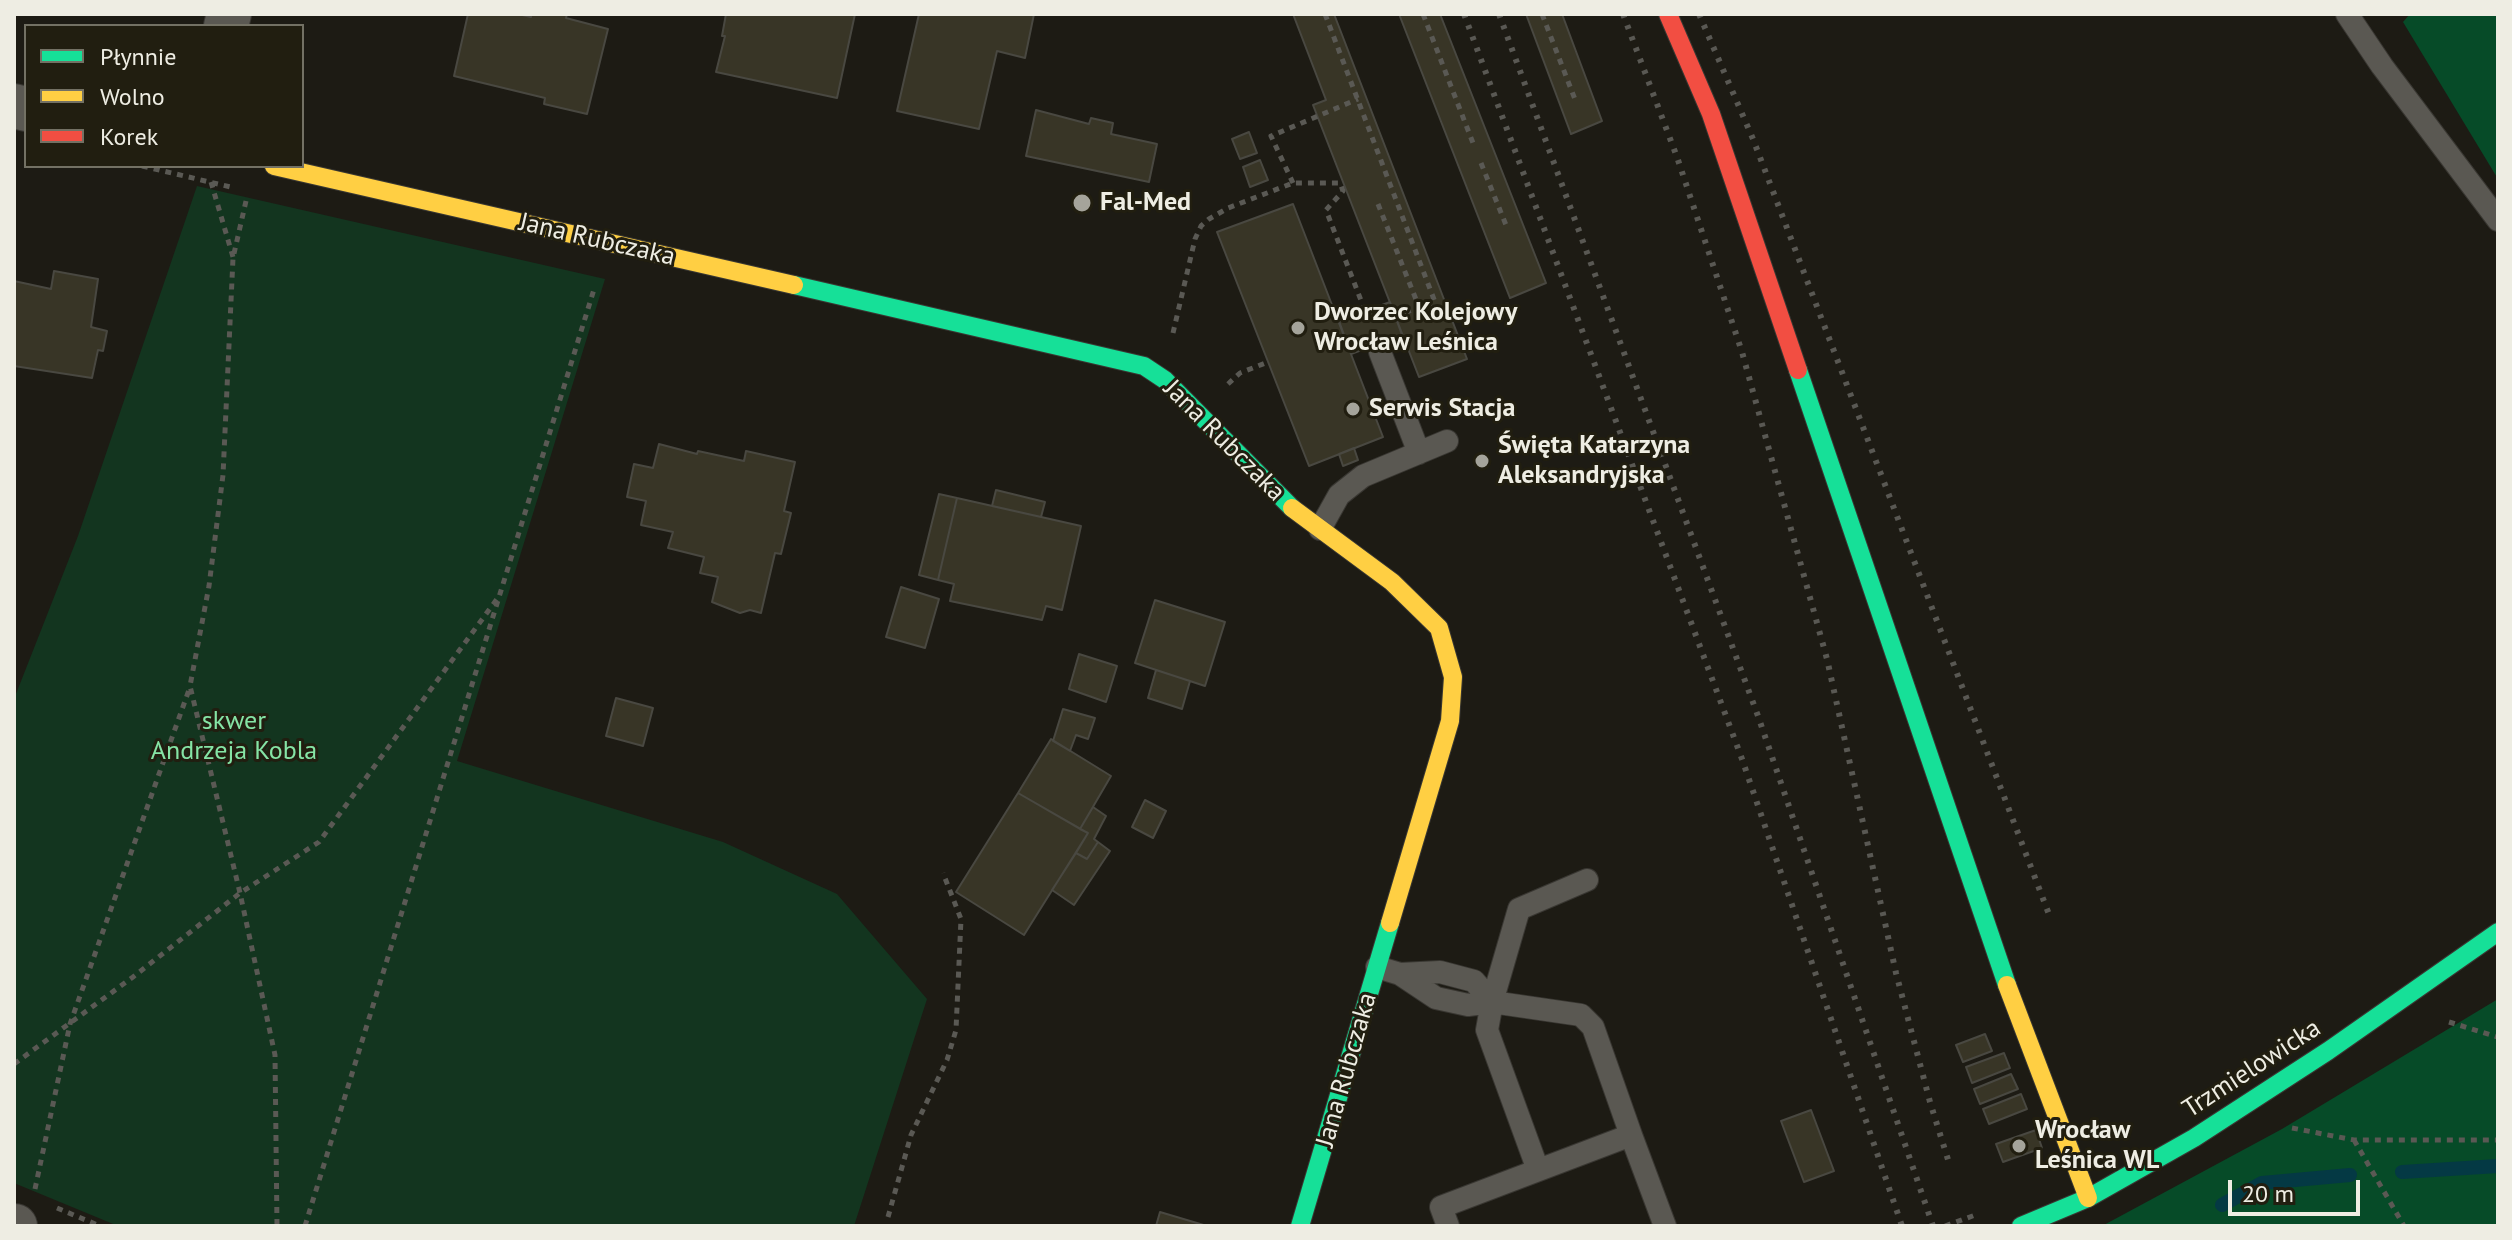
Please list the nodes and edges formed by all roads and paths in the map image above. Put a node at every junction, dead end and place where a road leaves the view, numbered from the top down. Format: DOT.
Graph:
graph roads {
  1 [pos="1325,14"];
  2 [pos="1423,14"];
  3 [pos="1542,14"];
  4 [pos="1668,14"];
  5 [pos="2347,14"];
  6 [pos="1358,99"];
  7 [pos="1576,102"];
  8 [pos="1473,143"];
  9 [pos="1481,163"];
  10 [pos="283,168"];
  11 [pos="211,182"];
  12 [pos="1293,183"];
  13 [pos="248,191"];
  14 [pos="1378,204"];
  15 [pos="2498,220"];
  16 [pos="1506,225"];
  17 [pos="233,258"];
  18 [pos="595,285"];
  19 [pos="1419,307"];
  20 [pos="1404,313"];
  21 [pos="1171,338"];
  22 [pos="1380,352"];
  23 [pos="1268,362"];
  24 [pos="1252,368"];
  25 [pos="1447,441"];
  26 [pos="1419,453"];
  27 [pos="1320,529"];
  28 [pos="499,597"];
  29 [pos="190,686"];
  30 [pos="943,873"];
  31 [pos="1587,880"];
  32 [pos="240,893"];
  33 [pos="2498,932"];
  34 [pos="1377,967"];
  35 [pos="1492,1002"];
  36 [pos="70,1024"];
  37 [pos="14,1064"];
  38 [pos="2228,1116"];
  39 [pos="1631,1135"];
  40 [pos="2354,1140"];
  41 [pos="2498,1140"];
  42 [pos="1538,1170"];
  43 [pos="35,1188"];
  44 [pos="2088,1198"];
  45 [pos="888,1217"];
  46 [pos="25,1218"];
  47 [pos="100,1226"];
  48 [pos="277,1226"];
  49 [pos="305,1226"];
  50 [pos="1300,1226"];
  51 [pos="1448,1226"];
  52 [pos="1665,1226"];
  53 [pos="2021,1226"];
  54 [pos="2404,1226"];
  1 -- 6 [label="path"];
  2 -- 8 [label="path"];
  3 -- 7 [label="path"];
  4 -- 44 [label="street"];
  5 -- 15 [label="lane"];
  6 -- 12 [label="path"];
  6 -- 19 [label="path"];
  9 -- 16 [label="path"];
  10 -- 27 [label="street, Jana Rubczaka"];
  11 -- 17 [label="path"];
  12 -- 21 [label="path"];
  12 -- 22 [label="path"];
  13 -- 17 [label="path"];
  14 -- 19 [label="path"];
  17 -- 29 [label="path"];
  18 -- 28 [label="path"];
  19 -- 20 [label="path"];
  22 -- 26 [label="lane"];
  23 -- 24 [label="path"];
  25 -- 26 [label="lane"];
  26 -- 27 [label="lane"];
  27 -- 34 [label="street, Jana Rubczaka"];
  28 -- 32 [label="path"];
  28 -- 49 [label="path"];
  29 -- 32 [label="path"];
  29 -- 36 [label="path"];
  30 -- 45 [label="path"];
  31 -- 35 [label="lane"];
  32 -- 36 [label="path"];
  32 -- 48 [label="path"];
  33 -- 38 [label="street, Trzmielowicka"];
  34 -- 35 [label="lane"];
  34 -- 50 [label="street, Jana Rubczaka"];
  35 -- 39 [label="lane"];
  35 -- 42 [label="lane"];
  36 -- 37 [label="path"];
  36 -- 43 [label="path"];
  38 -- 40 [label="path"];
  38 -- 44 [label="street, Trzmielowicka"];
  39 -- 42 [label="lane"];
  39 -- 52 [label="lane"];
  40 -- 41 [label="path"];
  40 -- 54 [label="path"];
  42 -- 51 [label="lane"];
  44 -- 53 [label="street, Trzmielowicka"];
  46 -- 47 [label="path"];
}
